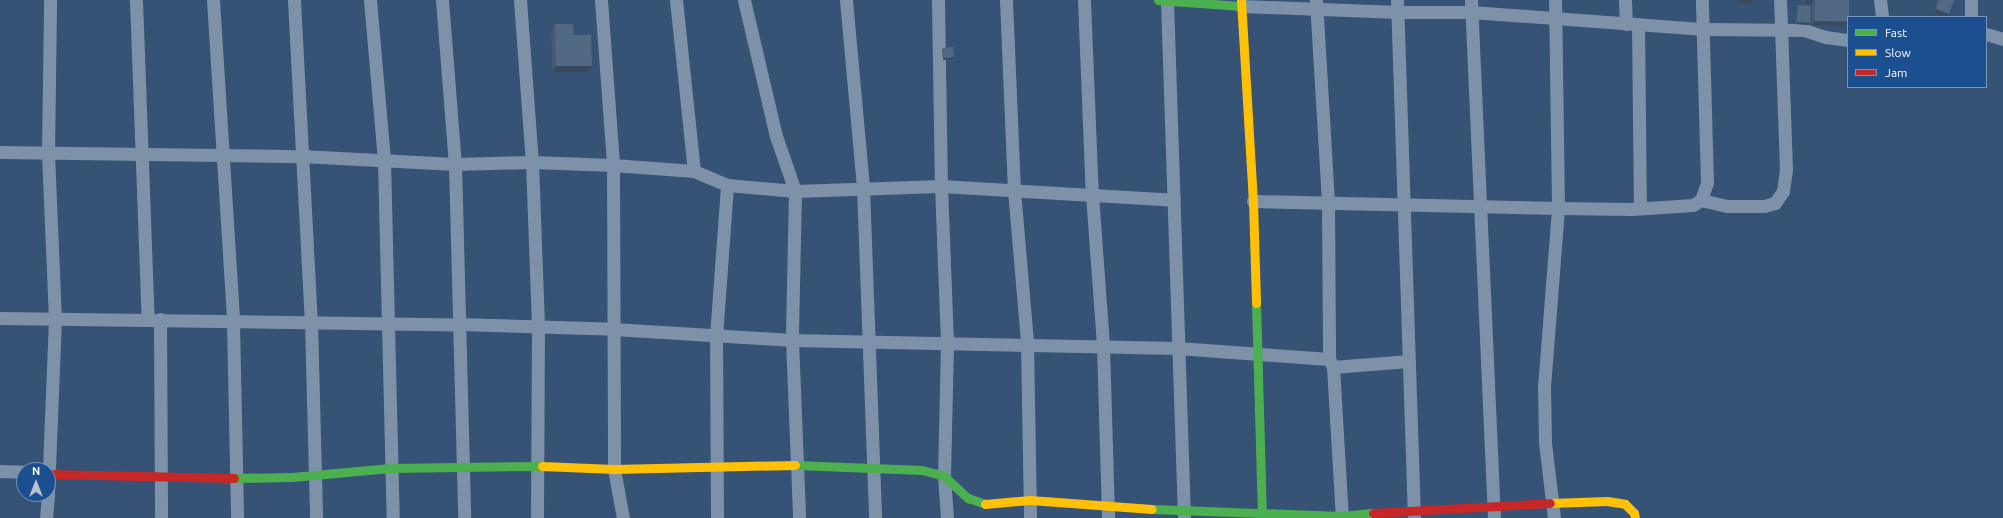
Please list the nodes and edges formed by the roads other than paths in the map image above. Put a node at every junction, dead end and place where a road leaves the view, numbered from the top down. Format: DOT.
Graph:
graph roads {
  1 [pos="50,0"];
  2 [pos="136,0"];
  3 [pos="213,0"];
  4 [pos="294,0"];
  5 [pos="370,0"];
  6 [pos="442,0"];
  7 [pos="520,0"];
  8 [pos="601,0"];
  9 [pos="676,0"];
  10 [pos="744,0"];
  11 [pos="846,0"];
  12 [pos="938,0"];
  13 [pos="1006,0"];
  14 [pos="1084,0"];
  15 [pos="1158,0"];
  16 [pos="1167,0"];
  17 [pos="1555,0"];
  18 [pos="1625,0"];
  19 [pos="1702,0"];
  20 [pos="1780,0"];
  21 [pos="1880,0"];
  22 [pos="1971,0"];
  23 [pos="1241,3"];
  24 [pos="1317,5"];
  25 [pos="1398,6"];
  26 [pos="1471,6"];
  27 [pos="1882,16"];
  28 [pos="1972,16"];
  29 [pos="1556,18"];
  30 [pos="1632,24"];
  31 [pos="1704,29"];
  32 [pos="1782,29"];
  33 [pos="1987,34"];
  34 [pos="2003,39"];
  35 [pos="1847,40"];
  36 [pos="0,152"];
  37 [pos="48,152"];
  38 [pos="143,153"];
  39 [pos="224,154"];
  40 [pos="301,156"];
  41 [pos="384,161"];
  42 [pos="532,162"];
  43 [pos="455,164"];
  44 [pos="613,165"];
  45 [pos="694,171"];
  46 [pos="727,185"];
  47 [pos="941,186"];
  48 [pos="863,187"];
  49 [pos="1014,190"];
  50 [pos="795,191"];
  51 [pos="1092,195"];
  52 [pos="1174,200"];
  53 [pos="1701,200"];
  54 [pos="1253,201"];
  55 [pos="1328,204"];
  56 [pos="1404,206"];
  57 [pos="1480,206"];
  58 [pos="1558,208"];
  59 [pos="1640,208"];
  60 [pos="0,318"];
  61 [pos="154,319"];
  62 [pos="55,320"];
  63 [pos="232,322"];
  64 [pos="311,322"];
  65 [pos="388,322"];
  66 [pos="458,324"];
  67 [pos="538,327"];
  68 [pos="613,329"];
  69 [pos="716,336"];
  70 [pos="792,340"];
  71 [pos="869,341"];
  72 [pos="1027,343"];
  73 [pos="947,344"];
  74 [pos="1103,346"];
  75 [pos="1178,348"];
  76 [pos="1256,354"];
  77 [pos="1409,361"];
  78 [pos="1331,363"];
  79 [pos="49,462"];
  80 [pos="716,465"];
  81 [pos="796,465"];
  82 [pos="462,466"];
  83 [pos="536,466"];
  84 [pos="391,468"];
  85 [pos="872,468"];
  86 [pos="614,469"];
  87 [pos="0,471"];
  88 [pos="16,472"];
  89 [pos="56,474"];
  90 [pos="315,474"];
  91 [pos="162,475"];
  92 [pos="944,476"];
  93 [pos="236,478"];
  94 [pos="1030,500"];
  95 [pos="47,502"];
  96 [pos="1552,502"];
  97 [pos="1494,512"];
  98 [pos="1108,513"];
  99 [pos="1184,513"];
  100 [pos="1414,513"];
  101 [pos="1262,515"];
  102 [pos="1342,517"];
  103 [pos="46,518"];
  104 [pos="161,518"];
  105 [pos="237,518"];
  106 [pos="316,518"];
  107 [pos="393,518"];
  108 [pos="464,518"];
  109 [pos="537,518"];
  110 [pos="622,518"];
  111 [pos="717,518"];
  112 [pos="799,518"];
  113 [pos="876,518"];
  114 [pos="947,518"];
  115 [pos="1030,518"];
  116 [pos="1554,518"];
  117 [pos="1635,518"];
  1 -- 37 [label="street"];
  2 -- 38 [label="street"];
  3 -- 39 [label="street"];
  4 -- 40 [label="street"];
  5 -- 41 [label="street"];
  6 -- 43 [label="street"];
  7 -- 42 [label="street"];
  8 -- 44 [label="street"];
  9 -- 45 [label="street"];
  10 -- 50 [label="street"];
  11 -- 48 [label="street"];
  12 -- 47 [label="street"];
  13 -- 49 [label="street"];
  14 -- 51 [label="street"];
  15 -- 16 [label="street"];
  16 -- 23 [label="street"];
  16 -- 52 [label="street"];
  17 -- 29 [label="street"];
  18 -- 30 [label="street"];
  19 -- 31 [label="street"];
  20 -- 32 [label="street"];
  21 -- 27 [label="street"];
  22 -- 28 [label="street"];
  23 -- 24 [label="street"];
  23 -- 54 [label="street"];
  24 -- 25 [label="street"];
  24 -- 55 [label="street"];
  25 -- 26 [label="street"];
  25 -- 56 [label="street"];
  26 -- 29 [label="street"];
  26 -- 57 [label="street"];
  29 -- 30 [label="street"];
  29 -- 58 [label="street"];
  30 -- 31 [label="street"];
  30 -- 59 [label="street"];
  31 -- 32 [label="street"];
  31 -- 53 [label="street"];
  32 -- 35 [label="street"];
  32 -- 53 [label="street"];
  33 -- 34 [label="street"];
  36 -- 37 [label="street"];
  37 -- 38 [label="street"];
  37 -- 62 [label="street"];
  38 -- 39 [label="street"];
  38 -- 61 [label="street"];
  39 -- 40 [label="street"];
  39 -- 63 [label="street"];
  40 -- 41 [label="street"];
  40 -- 64 [label="street"];
  41 -- 43 [label="street"];
  41 -- 65 [label="street"];
  42 -- 43 [label="street"];
  42 -- 44 [label="street"];
  42 -- 67 [label="street"];
  43 -- 66 [label="street"];
  44 -- 45 [label="street"];
  44 -- 68 [label="street"];
  45 -- 46 [label="street"];
  46 -- 50 [label="street"];
  46 -- 69 [label="street"];
  47 -- 48 [label="street"];
  47 -- 49 [label="street"];
  47 -- 73 [label="street"];
  48 -- 50 [label="street"];
  48 -- 71 [label="street"];
  49 -- 51 [label="street"];
  49 -- 72 [label="street"];
  50 -- 70 [label="street"];
  51 -- 52 [label="street"];
  51 -- 74 [label="street"];
  52 -- 75 [label="street"];
  53 -- 59 [label="street"];
  54 -- 55 [label="street"];
  54 -- 76 [label="street"];
  55 -- 56 [label="street"];
  55 -- 78 [label="street"];
  56 -- 57 [label="street"];
  56 -- 77 [label="street"];
  57 -- 58 [label="street"];
  57 -- 97 [label="street"];
  58 -- 59 [label="street"];
  58 -- 96 [label="street"];
  60 -- 62 [label="street"];
  61 -- 62 [label="street"];
  61 -- 63 [label="street"];
  61 -- 91 [label="street"];
  62 -- 79 [label="street"];
  63 -- 64 [label="street"];
  63 -- 93 [label="street"];
  64 -- 65 [label="street"];
  64 -- 90 [label="street"];
  65 -- 66 [label="street"];
  65 -- 84 [label="street"];
  66 -- 67 [label="street"];
  66 -- 82 [label="street"];
  67 -- 68 [label="street"];
  67 -- 83 [label="street"];
  68 -- 69 [label="street"];
  68 -- 86 [label="street"];
  69 -- 70 [label="street"];
  69 -- 80 [label="street"];
  70 -- 71 [label="street"];
  70 -- 81 [label="street"];
  71 -- 73 [label="street"];
  71 -- 85 [label="street"];
  72 -- 73 [label="street"];
  72 -- 74 [label="street"];
  72 -- 94 [label="street"];
  73 -- 92 [label="street"];
  74 -- 75 [label="street"];
  74 -- 98 [label="street"];
  75 -- 76 [label="street"];
  75 -- 99 [label="street"];
  76 -- 78 [label="street"];
  76 -- 101 [label="street"];
  77 -- 78 [label="street"];
  77 -- 100 [label="street"];
  78 -- 102 [label="street"];
  80 -- 81 [label="street"];
  80 -- 86 [label="street"];
  80 -- 111 [label="street"];
  81 -- 85 [label="street"];
  81 -- 112 [label="street"];
  82 -- 83 [label="street"];
  82 -- 84 [label="street"];
  82 -- 108 [label="street"];
  83 -- 86 [label="street"];
  83 -- 109 [label="street"];
  84 -- 90 [label="street"];
  84 -- 107 [label="street"];
  85 -- 92 [label="street"];
  85 -- 113 [label="street"];
  86 -- 110 [label="street"];
  87 -- 88 [label="street"];
  89 -- 91 [label="street"];
  90 -- 93 [label="street"];
  90 -- 106 [label="street"];
  91 -- 93 [label="street"];
  91 -- 104 [label="street"];
  92 -- 94 [label="street"];
  92 -- 114 [label="street"];
  93 -- 105 [label="street"];
  94 -- 98 [label="street"];
  94 -- 115 [label="street"];
  95 -- 103 [label="street"];
  96 -- 97 [label="street"];
  96 -- 116 [label="street"];
  96 -- 117 [label="street"];
  97 -- 100 [label="street"];
  98 -- 99 [label="street"];
  99 -- 101 [label="street"];
  100 -- 102 [label="street"];
  101 -- 102 [label="street"];
}
